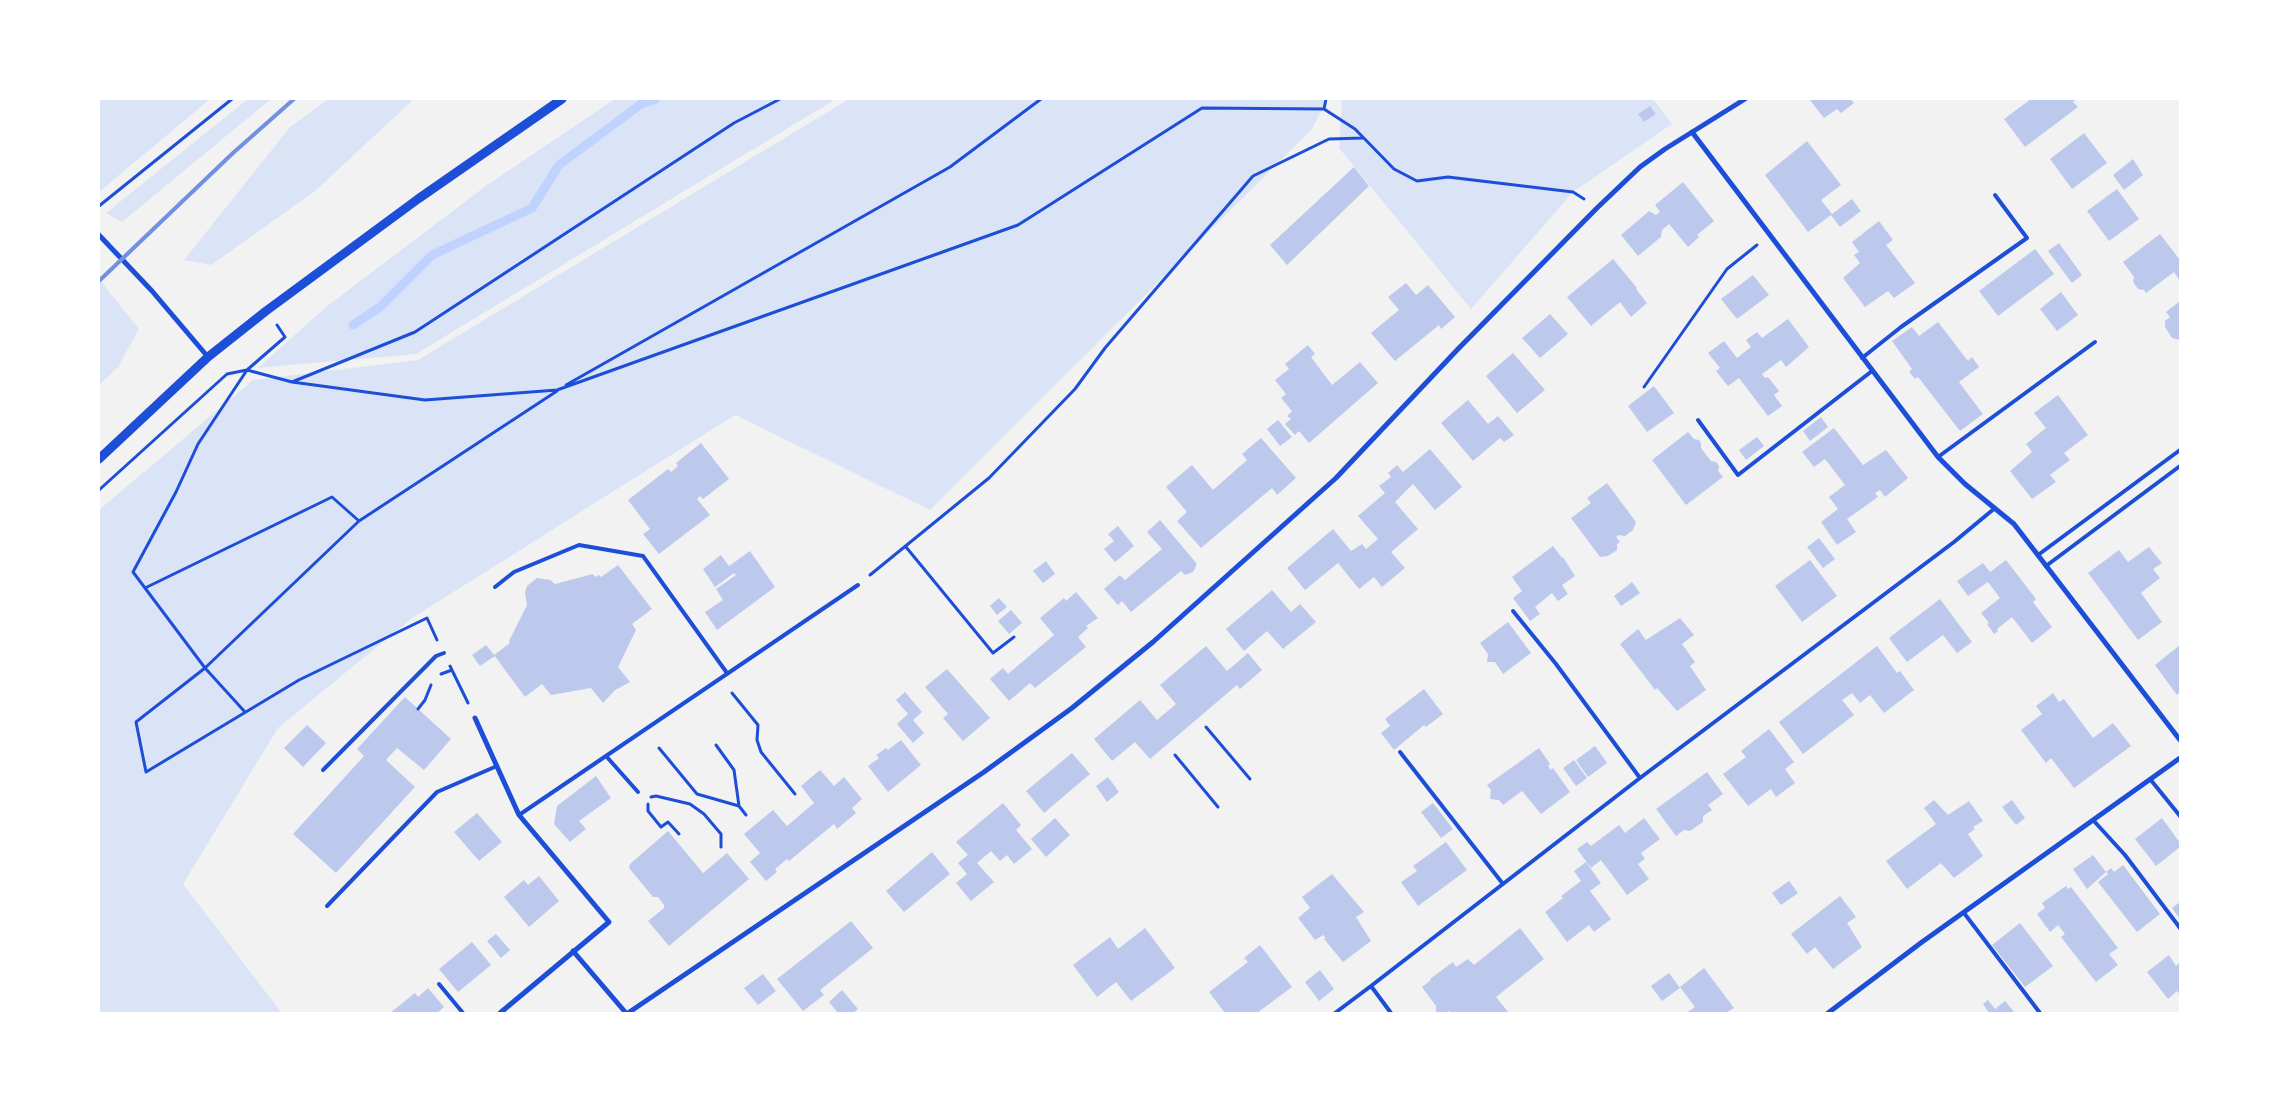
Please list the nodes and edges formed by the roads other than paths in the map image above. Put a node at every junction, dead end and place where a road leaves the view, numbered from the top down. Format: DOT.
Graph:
graph roads {
  1 [pos="562,99"];
  2 [pos="1746,99"];
  3 [pos="1692,132"];
  4 [pos="1995,195"];
  5 [pos="99,235"];
  6 [pos="2096,342"];
  7 [pos="208,357"];
  8 [pos="1862,358"];
  9 [pos="1872,371"];
  10 [pos="1698,420"];
  11 [pos="2180,450"];
  12 [pos="1938,457"];
  13 [pos="99,459"];
  14 [pos="2180,466"];
  15 [pos="1995,508"];
  16 [pos="2038,555"];
  17 [pos="2046,566"];
  18 [pos="858,584"];
  19 [pos="495,588"];
  20 [pos="1512,612"];
  21 [pos="444,653"];
  22 [pos="727,673"];
  23 [pos="475,718"];
  24 [pos="2180,740"];
  25 [pos="1400,752"];
  26 [pos="606,756"];
  27 [pos="2180,758"];
  28 [pos="497,766"];
  29 [pos="323,770"];
  30 [pos="1640,778"];
  31 [pos="2150,779"];
  32 [pos="638,792"];
  33 [pos="519,815"];
  34 [pos="2180,816"];
  35 [pos="2093,820"];
  36 [pos="1503,884"];
  37 [pos="327,906"];
  38 [pos="1964,913"];
  39 [pos="2180,928"];
  40 [pos="573,951"];
  41 [pos="439,984"];
  42 [pos="1371,986"];
  43 [pos="463,1013"];
  44 [pos="500,1013"];
  45 [pos="627,1013"];
  46 [pos="1335,1013"];
  47 [pos="1392,1013"];
  48 [pos="1828,1013"];
  49 [pos="2040,1013"];
  1 -- 7 [label="street"];
  2 -- 3 [label="street"];
  3 -- 8 [label="street"];
  3 -- 45 [label="street"];
  4 -- 8 [label="lane"];
  5 -- 7 [label="street"];
  6 -- 12 [label="lane"];
  7 -- 13 [label="street"];
  8 -- 9 [label="street"];
  9 -- 10 [label="lane"];
  9 -- 12 [label="street"];
  11 -- 16 [label="lane"];
  12 -- 15 [label="street"];
  14 -- 17 [label="lane"];
  15 -- 16 [label="street"];
  15 -- 30 [label="lane"];
  16 -- 17 [label="street"];
  17 -- 24 [label="street"];
  18 -- 22 [label="lane"];
  19 -- 22 [label="lane"];
  20 -- 30 [label="lane"];
  21 -- 29 [label="lane"];
  22 -- 26 [label="lane"];
  23 -- 28 [label="street"];
  25 -- 36 [label="lane"];
  26 -- 32 [label="lane"];
  26 -- 33 [label="lane"];
  27 -- 31 [label="street"];
  28 -- 33 [label="street"];
  28 -- 37 [label="lane"];
  30 -- 36 [label="lane"];
  31 -- 34 [label="lane"];
  31 -- 35 [label="street"];
  33 -- 40 [label="street"];
  35 -- 38 [label="street"];
  35 -- 39 [label="lane"];
  36 -- 42 [label="lane"];
  38 -- 48 [label="street"];
  38 -- 49 [label="lane"];
  40 -- 44 [label="street"];
  40 -- 45 [label="street"];
  41 -- 43 [label="lane"];
  42 -- 46 [label="lane"];
  42 -- 47 [label="lane"];
}
